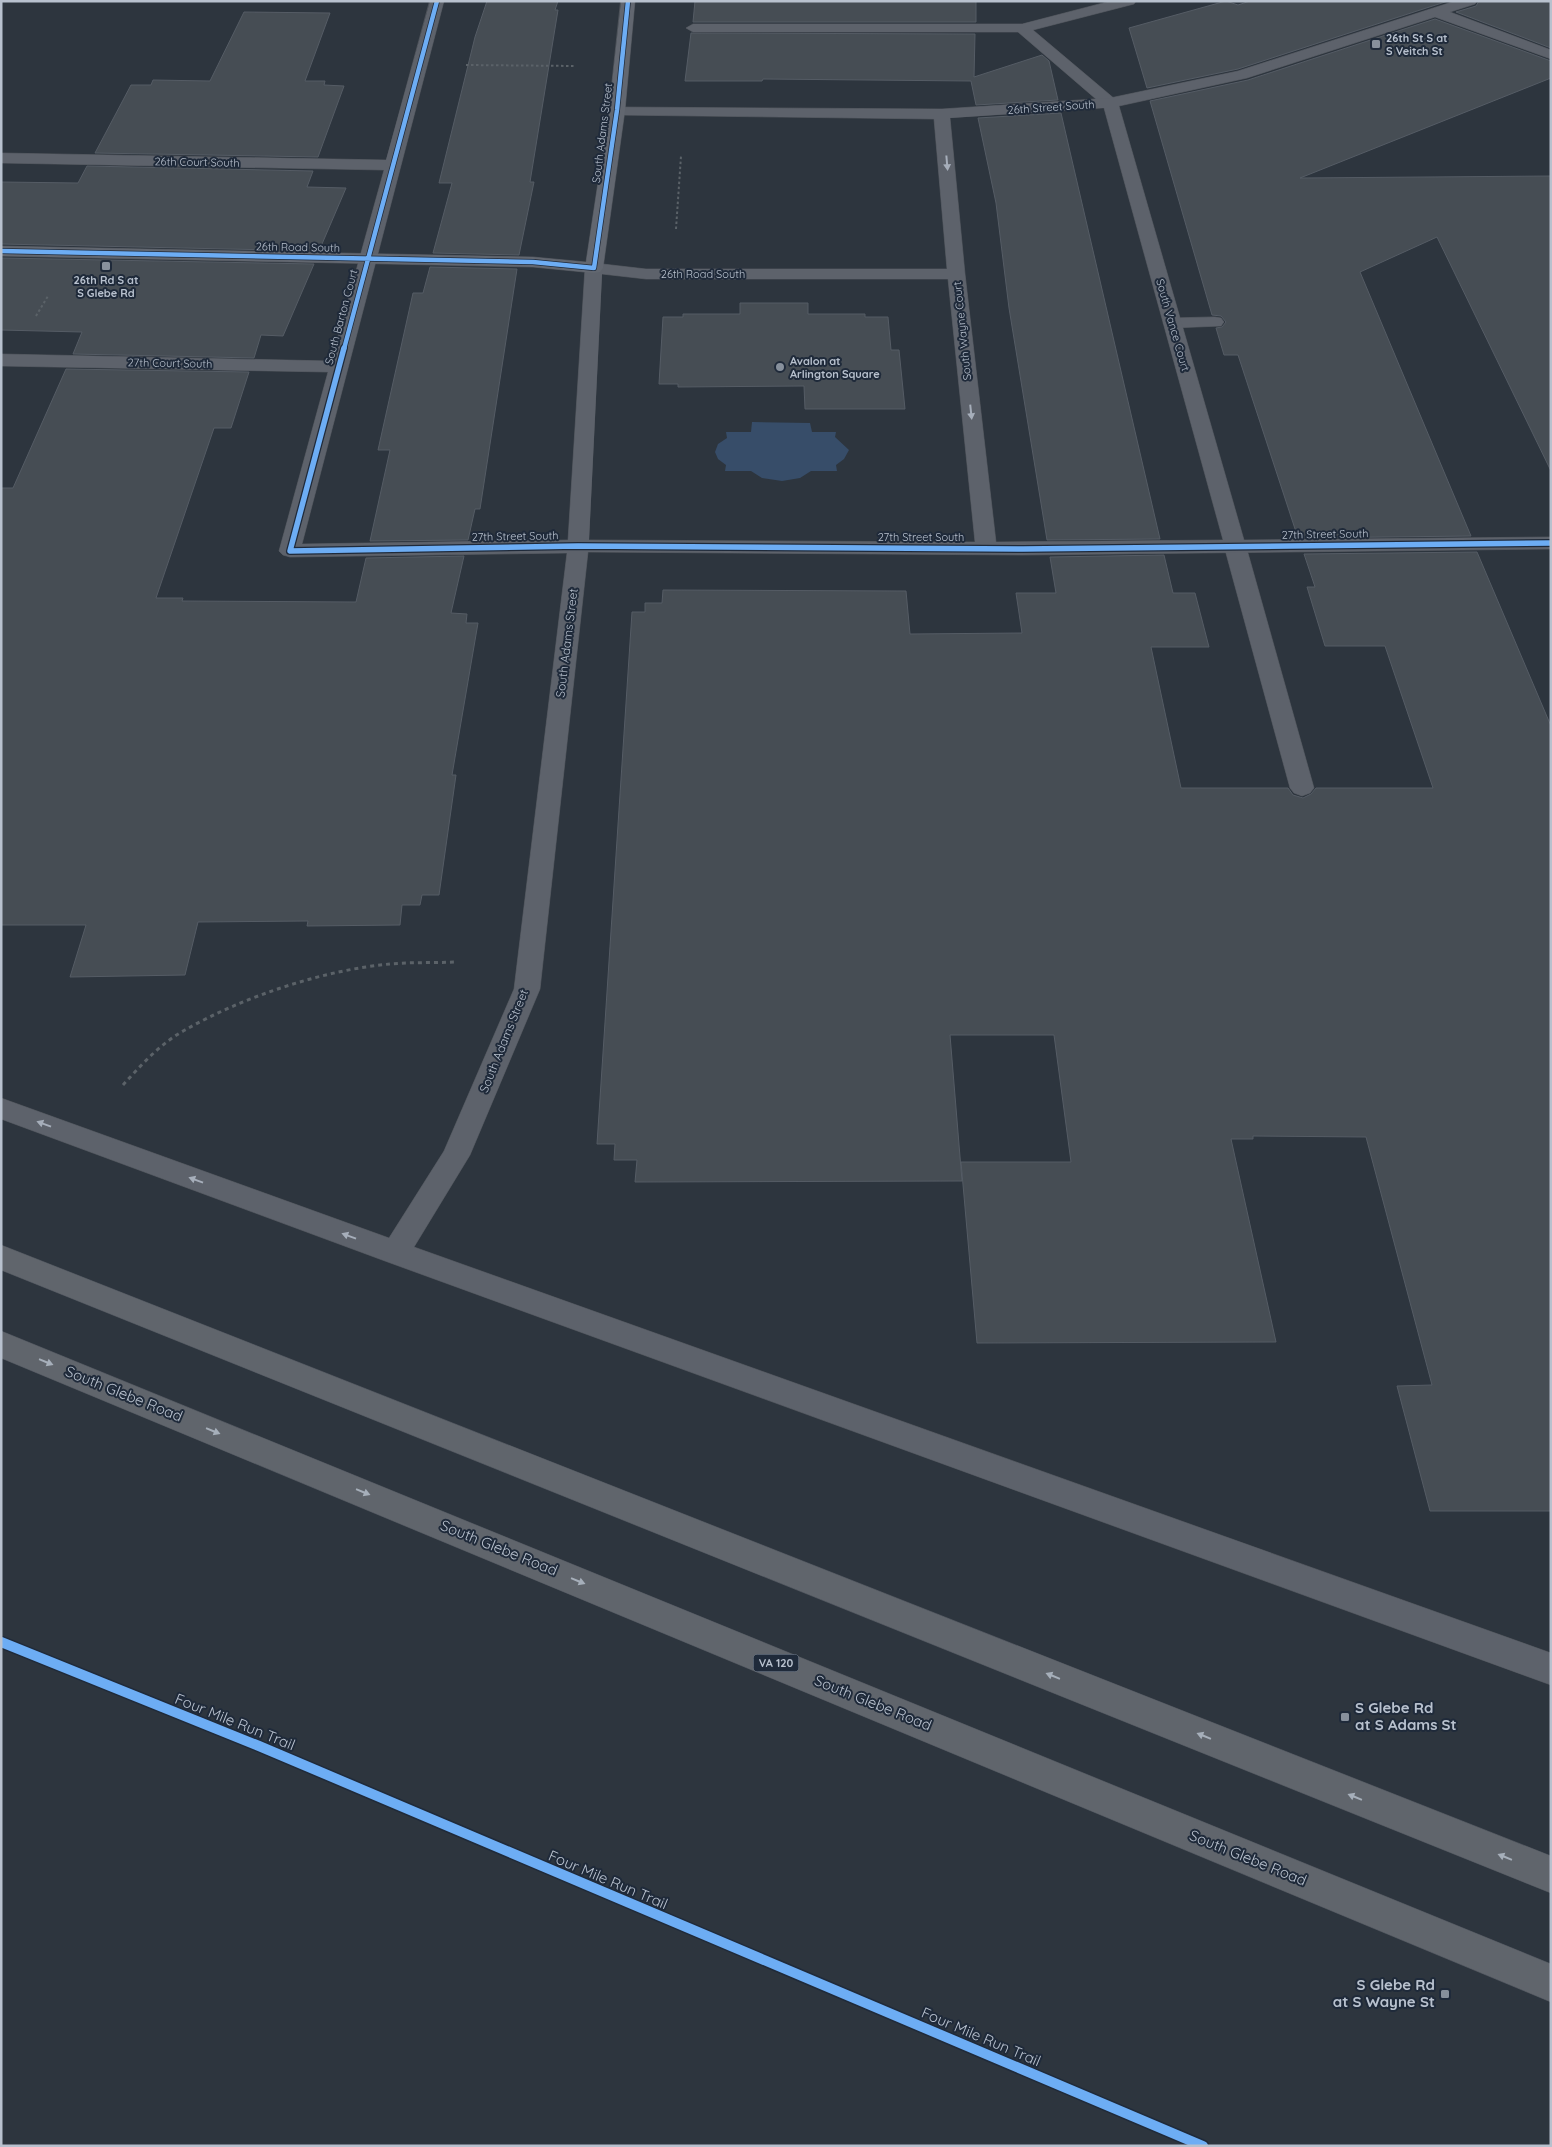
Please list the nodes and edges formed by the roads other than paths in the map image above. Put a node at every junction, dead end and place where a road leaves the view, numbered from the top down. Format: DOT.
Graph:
graph roads {
  1 [pos="437,1"];
  2 [pos="628,1"];
  3 [pos="1129,1"];
  4 [pos="1470,1"];
  5 [pos="1438,13"];
  6 [pos="693,28"];
  7 [pos="1022,28"];
  8 [pos="1551,56"];
  9 [pos="1110,103"];
  10 [pos="617,110"];
  11 [pos="942,114"];
  12 [pos="1,158"];
  13 [pos="394,165"];
  14 [pos="1,251"];
  15 [pos="368,260"];
  16 [pos="594,268"];
  17 [pos="956,274"];
  18 [pos="1215,322"];
  19 [pos="1172,323"];
  20 [pos="1,360"];
  21 [pos="340,366"];
  22 [pos="1551,543"];
  23 [pos="578,546"];
  24 [pos="1235,546"];
  25 [pos="986,548"];
  26 [pos="290,551"];
  27 [pos="1302,788"];
  28 [pos="1,1108"];
  29 [pos="394,1253"];
  30 [pos="1,1257"];
  31 [pos="1,1344"];
  32 [pos="1551,1669"];
  33 [pos="1551,1875"];
  34 [pos="1551,1983"];
  1 -- 13 [label="street, South Barton Court"];
  2 -- 10 [label="street, South Adams Street"];
  3 -- 7 [label="street"];
  4 -- 5 [label="street, 26th Street South"];
  5 -- 8 [label="street"];
  5 -- 9 [label="street, 26th Street South"];
  6 -- 7 [label="street"];
  7 -- 9 [label="street"];
  9 -- 11 [label="street, 26th Street South"];
  9 -- 19 [label="street, South Vance Court"];
  10 -- 11 [label="street, 26th Street South"];
  10 -- 16 [label="street, South Adams Street"];
  11 -- 17 [label="street, South Wayne Court, one-way"];
  12 -- 13 [label="street, 26th Court South"];
  13 -- 15 [label="street, South Barton Court"];
  14 -- 15 [label="street, 26th Road South"];
  15 -- 16 [label="street, 26th Road South"];
  15 -- 21 [label="street, South Barton Court"];
  16 -- 17 [label="street, 26th Road South"];
  16 -- 23 [label="street, South Adams Street"];
  17 -- 25 [label="street, South Wayne Court, one-way"];
  18 -- 19 [label="street"];
  19 -- 24 [label="street, South Vance Court"];
  20 -- 21 [label="street, 27th Court South"];
  21 -- 26 [label="street, South Barton Court"];
  22 -- 24 [label="street, 27th Street South"];
  23 -- 25 [label="street, 27th Street South"];
  23 -- 26 [label="street, 27th Street South"];
  23 -- 29 [label="street, South Adams Street"];
  24 -- 25 [label="street, 27th Street South"];
  24 -- 27 [label="street, South Vance Court"];
  29 -- 28 [label="street, one-way"];
  29 -- 32 [label="street"];
  33 -- 30 [label="main road, one-way"];
  31 -- 34 [label="main road, South Glebe Road / VA 120, one-way"];
}
